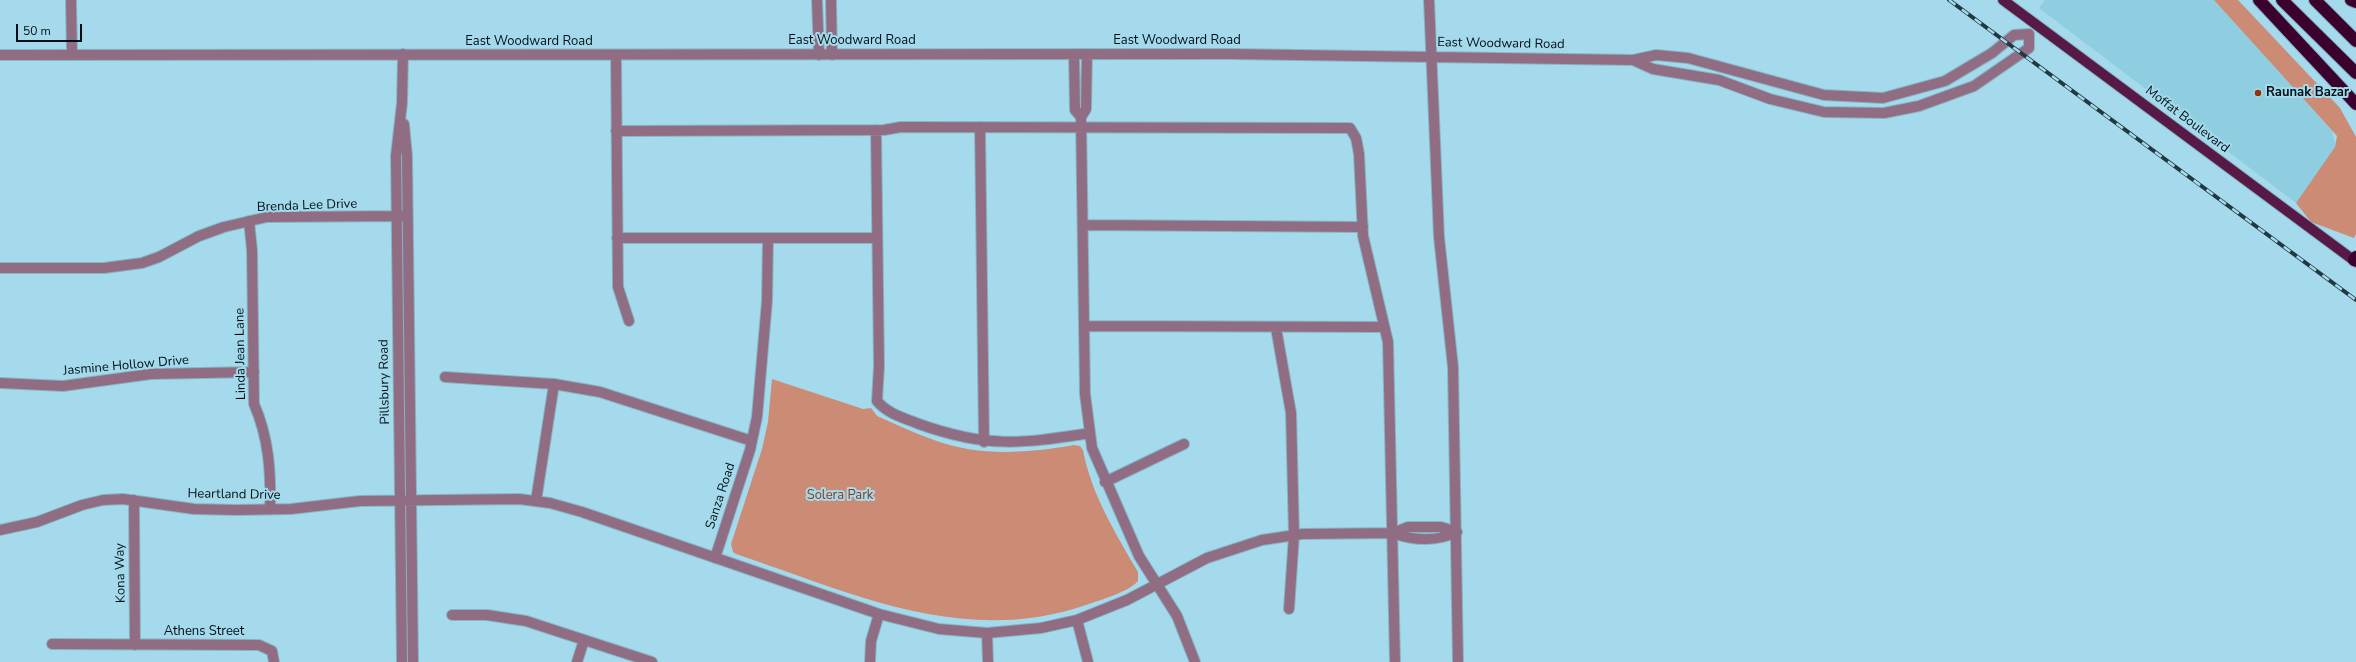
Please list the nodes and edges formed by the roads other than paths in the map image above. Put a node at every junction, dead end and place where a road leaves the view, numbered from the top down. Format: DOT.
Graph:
graph roads {
  1 [pos="70,0"];
  2 [pos="818,0"];
  3 [pos="831,0"];
  4 [pos="1429,0"];
  5 [pos="2003,0"];
  6 [pos="2259,0"];
  7 [pos="2282,0"];
  8 [pos="2315,0"];
  9 [pos="2351,0"];
  10 [pos="2356,2"];
  11 [pos="2036,25"];
  12 [pos="2029,34"];
  13 [pos="2356,41"];
  14 [pos="403,54"];
  15 [pos="819,54"];
  16 [pos="832,54"];
  17 [pos="1074,54"];
  18 [pos="1087,54"];
  19 [pos="72,55"];
  20 [pos="0,56"];
  21 [pos="616,56"];
  22 [pos="1430,56"];
  23 [pos="1633,60"];
  24 [pos="2356,73"];
  25 [pos="402,103"];
  26 [pos="2356,104"];
  27 [pos="1081,122"];
  28 [pos="980,127"];
  29 [pos="876,130"];
  30 [pos="616,131"];
  31 [pos="407,216"];
  32 [pos="396,217"];
  33 [pos="249,221"];
  34 [pos="1083,225"];
  35 [pos="1363,227"];
  36 [pos="617,238"];
  37 [pos="768,238"];
  38 [pos="877,238"];
  39 [pos="2355,260"];
  40 [pos="0,268"];
  41 [pos="629,321"];
  42 [pos="1084,326"];
  43 [pos="1384,327"];
  44 [pos="1276,328"];
  45 [pos="254,372"];
  46 [pos="445,377"];
  47 [pos="0,384"];
  48 [pos="554,384"];
  49 [pos="1090,433"];
  50 [pos="752,441"];
  51 [pos="984,442"];
  52 [pos="1184,444"];
  53 [pos="1105,482"];
  54 [pos="134,500"];
  55 [pos="410,500"];
  56 [pos="400,501"];
  57 [pos="536,501"];
  58 [pos="270,509"];
  59 [pos="0,530"];
  60 [pos="1457,532"];
  61 [pos="1393,533"];
  62 [pos="1294,535"];
  63 [pos="714,558"];
  64 [pos="1158,583"];
  65 [pos="1289,609"];
  66 [pos="879,614"];
  67 [pos="452,615"];
  68 [pos="1077,620"];
  69 [pos="987,632"];
  70 [pos="584,640"];
  71 [pos="52,644"];
  72 [pos="135,645"];
  73 [pos="274,662"];
  74 [pos="402,662"];
  75 [pos="413,662"];
  76 [pos="577,662"];
  77 [pos="652,662"];
  78 [pos="870,662"];
  79 [pos="988,662"];
  80 [pos="1088,662"];
  81 [pos="1195,662"];
  82 [pos="1395,662"];
  83 [pos="1458,662"];
  1 -- 19 [label="street"];
  2 -- 15 [label="street"];
  3 -- 16 [label="street"];
  4 -- 22 [label="street"];
  5 -- 11 [label="main road, Moffat Boulevard"];
  6 -- 26 [label="highway"];
  7 -- 24 [label="highway"];
  8 -- 13 [label="highway"];
  9 -- 10 [label="highway"];
  11 -- 12 [label="street"];
  11 -- 39 [label="main road, Moffat Boulevard"];
  12 -- 23 [label="street, East Woodward Road"];
  12 -- 23 [label="street, East Woodward Road"];
  14 -- 19 [label="street, East Woodward Road"];
  14 -- 21 [label="street, East Woodward Road"];
  14 -- 25 [label="street, Pillsbury Road"];
  15 -- 16 [label="street, East Woodward Road"];
  15 -- 21 [label="street, East Woodward Road"];
  16 -- 17 [label="street, East Woodward Road"];
  17 -- 18 [label="street, East Woodward Road"];
  17 -- 27 [label="street"];
  18 -- 22 [label="street, East Woodward Road"];
  18 -- 27 [label="street"];
  19 -- 20 [label="street, East Woodward Road"];
  21 -- 30 [label="street"];
  22 -- 23 [label="street, East Woodward Road"];
  22 -- 60 [label="street"];
  25 -- 31 [label="street, Pillsbury Road"];
  25 -- 32 [label="street, Pillsbury Road"];
  27 -- 28 [label="street"];
  27 -- 34 [label="street"];
  27 -- 35 [label="street"];
  28 -- 29 [label="street"];
  28 -- 51 [label="street"];
  29 -- 30 [label="street"];
  29 -- 38 [label="street"];
  30 -- 36 [label="street"];
  31 -- 32 [label="street, Brenda Lee Drive"];
  31 -- 55 [label="street, Pillsbury Road"];
  32 -- 33 [label="street, Brenda Lee Drive"];
  32 -- 56 [label="street, Pillsbury Road"];
  33 -- 40 [label="street, Brenda Lee Drive"];
  33 -- 45 [label="street, Linda Jean Lane"];
  34 -- 35 [label="street"];
  34 -- 42 [label="street"];
  35 -- 43 [label="street"];
  36 -- 37 [label="street"];
  36 -- 41 [label="street"];
  37 -- 38 [label="street"];
  37 -- 50 [label="street, Sanza Road"];
  38 -- 51 [label="street"];
  42 -- 44 [label="street"];
  42 -- 49 [label="street"];
  43 -- 44 [label="street"];
  43 -- 61 [label="street"];
  44 -- 62 [label="street"];
  45 -- 47 [label="street, Jasmine Hollow Drive"];
  45 -- 58 [label="street, Linda Jean Lane"];
  46 -- 48 [label="street"];
  48 -- 50 [label="street"];
  48 -- 57 [label="street"];
  49 -- 51 [label="street"];
  49 -- 53 [label="street"];
  50 -- 63 [label="street, Sanza Road"];
  52 -- 53 [label="street"];
  53 -- 64 [label="street"];
  54 -- 58 [label="street, Heartland Drive"];
  54 -- 59 [label="street, Heartland Drive"];
  54 -- 72 [label="street, Kona Way"];
  55 -- 56 [label="street, Heartland Drive"];
  55 -- 57 [label="street, Heartland Drive"];
  55 -- 75 [label="street, Pillsbury Road"];
  56 -- 58 [label="street, Heartland Drive"];
  56 -- 74 [label="street, Pillsbury Road"];
  57 -- 63 [label="street, Heartland Drive"];
  60 -- 61 [label="street, Heartland Drive"];
  60 -- 83 [label="street"];
  61 -- 62 [label="street, Heartland Drive"];
  61 -- 82 [label="street"];
  62 -- 64 [label="street, Heartland Drive"];
  62 -- 65 [label="street"];
  63 -- 66 [label="street, Heartland Drive"];
  64 -- 68 [label="street, Heartland Drive"];
  64 -- 81 [label="street"];
  66 -- 69 [label="street, Heartland Drive"];
  66 -- 78 [label="street"];
  67 -- 70 [label="street"];
  68 -- 69 [label="street, Heartland Drive"];
  68 -- 80 [label="street"];
  69 -- 79 [label="street"];
  70 -- 76 [label="street"];
  70 -- 77 [label="street"];
  71 -- 72 [label="street, Athens Street"];
  72 -- 73 [label="street, Athens Street"];
}
